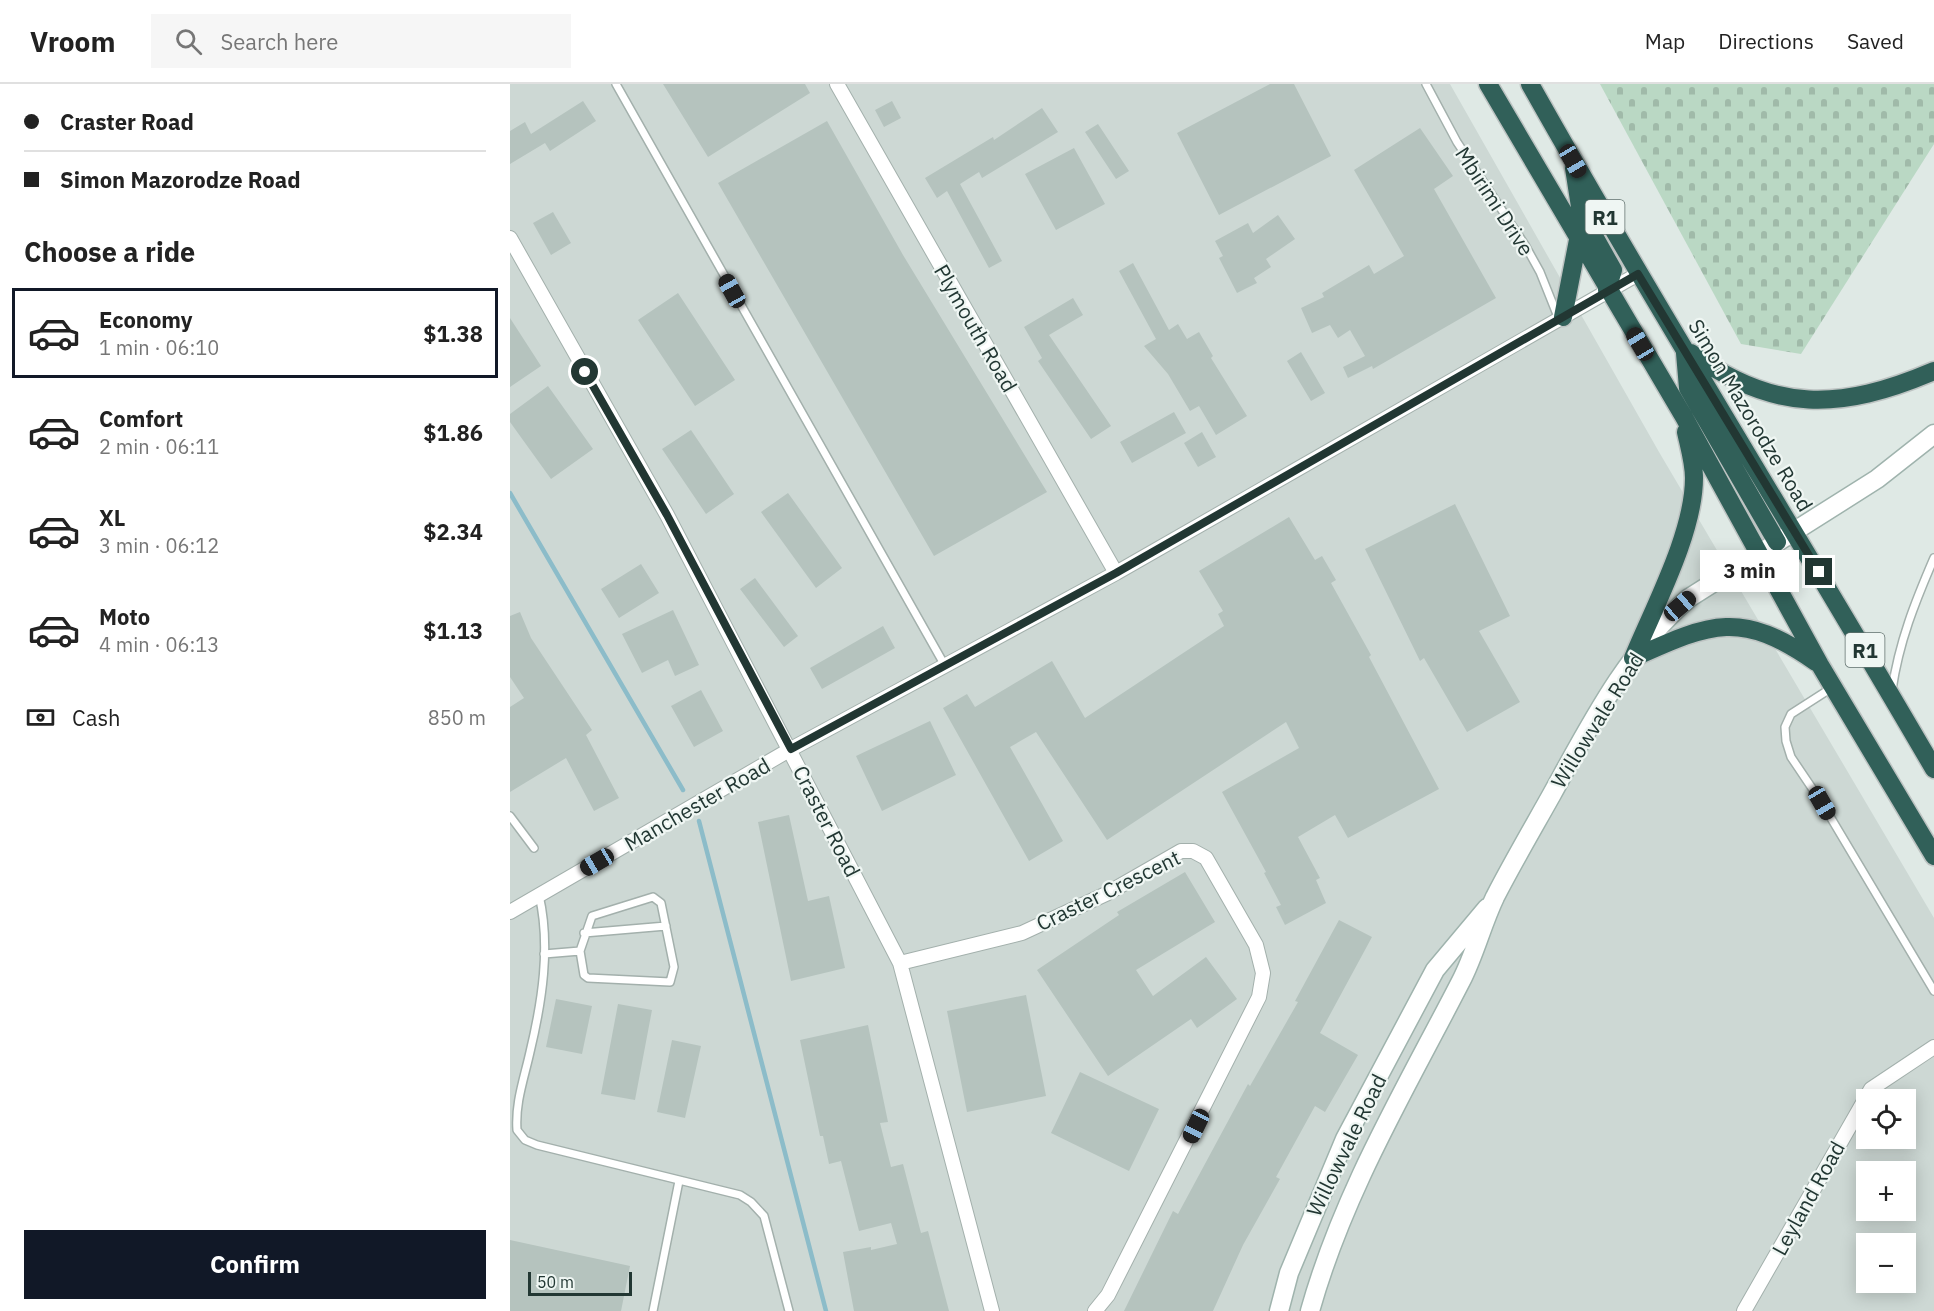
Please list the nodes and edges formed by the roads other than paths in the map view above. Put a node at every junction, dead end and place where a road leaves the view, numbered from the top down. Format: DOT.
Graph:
graph roads {
  1 [pos="616,84"];
  2 [pos="837,84"];
  3 [pos="1426,84"];
  4 [pos="1488,84"];
  5 [pos="1530,84"];
  6 [pos="1573,161"];
  7 [pos="510,238"];
  8 [pos="1578,240"];
  9 [pos="1638,274"];
  10 [pos="1607,290"];
  11 [pos="1561,318"];
  12 [pos="1684,348"];
  13 [pos="1934,371"];
  14 [pos="1684,417"];
  15 [pos="1934,434"];
  16 [pos="1795,531"];
  17 [pos="1778,542"];
  18 [pos="1761,553"];
  19 [pos="1934,558"];
  20 [pos="1116,573"];
  21 [pos="1633,658"];
  22 [pos="944,664"];
  23 [pos="1820,665"];
  24 [pos="1833,687"];
  25 [pos="1891,695"];
  26 [pos="791,749"];
  27 [pos="1934,769"];
  28 [pos="510,816"];
  29 [pos="534,848"];
  30 [pos="1934,856"];
  31 [pos="539,896"];
  32 [pos="1494,900"];
  33 [pos="510,912"];
  34 [pos="666,926"];
  35 [pos="584,933"];
  36 [pos="580,951"];
  37 [pos="544,954"];
  38 [pos="900,963"];
  39 [pos="1934,991"];
  40 [pos="1934,1047"];
  41 [pos="514,1131"];
  42 [pos="679,1181"];
  43 [pos="653,1311"];
  44 [pos="789,1311"];
  45 [pos="992,1311"];
  46 [pos="1095,1311"];
  47 [pos="1278,1311"];
  48 [pos="1310,1311"];
  49 [pos="1744,1311"];
  1 -- 22 [label="lane"];
  2 -- 20 [label="street, Plymouth Road"];
  3 -- 11 [label="lane, Mbirimi Drive"];
  4 -- 8 [label="highway, R1"];
  5 -- 6 [label="highway, Simon Mazorodze Road / R1"];
  6 -- 9 [label="highway, Simon Mazorodze Road / R1"];
  6 -- 10 [label="highway"];
  7 -- 26 [label="street, Craster Road"];
  8 -- 10 [label="highway, R1"];
  8 -- 11 [label="highway"];
  9 -- 10 [label="street, Manchester Road"];
  9 -- 12 [label="highway, Simon Mazorodze Road / R1"];
  10 -- 11 [label="street, Manchester Road"];
  10 -- 14 [label="highway, R1"];
  11 -- 20 [label="street, Manchester Road"];
  12 -- 13 [label="highway"];
  12 -- 16 [label="highway, Simon Mazorodze Road / R1"];
  12 -- 17 [label="highway"];
  14 -- 18 [label="highway, R1"];
  14 -- 21 [label="highway"];
  15 -- 16 [label="main road, Willowvale Road"];
  16 -- 17 [label="main road, Willowvale Road"];
  16 -- 25 [label="highway, Simon Mazorodze Road / R1"];
  17 -- 18 [label="main road, Willowvale Road"];
  18 -- 21 [label="main road, Willowvale Road"];
  18 -- 23 [label="highway, R1"];
  19 -- 25 [label="lane"];
  20 -- 22 [label="street, Manchester Road"];
  21 -- 23 [label="highway"];
  21 -- 32 [label="main road, Willowvale Road"];
  22 -- 26 [label="street, Manchester Road"];
  23 -- 24 [label="highway, R1"];
  24 -- 30 [label="highway, R1"];
  24 -- 39 [label="lane"];
  25 -- 27 [label="highway, Simon Mazorodze Road / R1"];
  26 -- 31 [label="street, Manchester Road"];
  26 -- 38 [label="street, Craster Road"];
  28 -- 29 [label="lane"];
  31 -- 33 [label="street, Manchester Road"];
  31 -- 37 [label="lane"];
  32 -- 47 [label="main road, Willowvale Road"];
  32 -- 48 [label="main road, Willowvale Road"];
  34 -- 35 [label="lane"];
  34 -- 35 [label="lane"];
  34 -- 36 [label="lane"];
  35 -- 36 [label="lane"];
  36 -- 37 [label="lane"];
  37 -- 41 [label="lane"];
  38 -- 45 [label="street, Craster Road"];
  38 -- 46 [label="street, Craster Crescent"];
  40 -- 49 [label="street, Leyland Road"];
  41 -- 42 [label="lane"];
  42 -- 43 [label="lane"];
  42 -- 44 [label="lane"];
}
